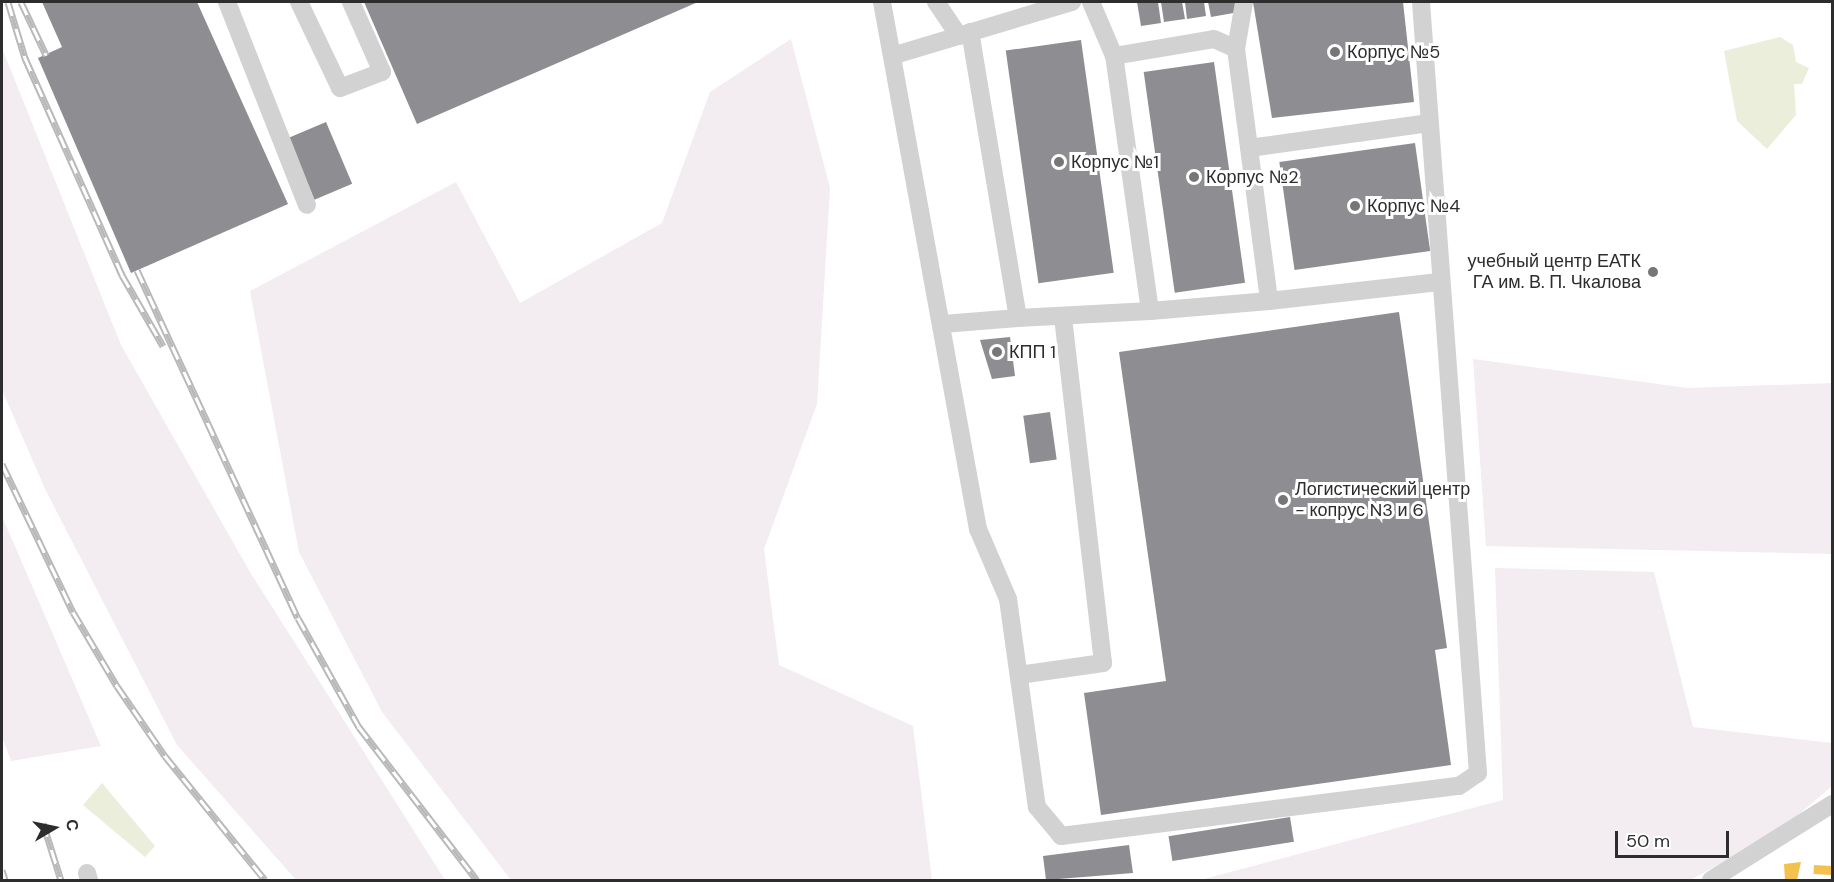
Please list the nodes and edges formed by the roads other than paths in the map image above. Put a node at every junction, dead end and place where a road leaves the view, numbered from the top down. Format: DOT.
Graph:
graph roads {
  1 [pos="227,2"];
  2 [pos="298,2"];
  3 [pos="351,2"];
  4 [pos="882,2"];
  5 [pos="936,2"];
  6 [pos="1072,2"];
  7 [pos="1091,2"];
  8 [pos="1244,2"];
  9 [pos="1421,2"];
  10 [pos="964,34"];
  11 [pos="1236,49"];
  12 [pos="895,55"];
  13 [pos="1113,56"];
  14 [pos="1429,123"];
  15 [pos="1249,148"];
  16 [pos="307,205"];
  17 [pos="1439,282"];
  18 [pos="1269,301"];
  19 [pos="1150,311"];
  20 [pos="1063,316"];
  21 [pos="1018,318"];
  22 [pos="943,324"];
  23 [pos="1019,675"];
  24 [pos="1833,804"];
  25 [pos="1712,880"];
  1 -- 16 [label="street"];
  2 -- 3 [label="street"];
  4 -- 12 [label="street"];
  5 -- 10 [label="street"];
  6 -- 10 [label="street"];
  7 -- 13 [label="street"];
  8 -- 11 [label="street"];
  9 -- 14 [label="street"];
  10 -- 12 [label="street"];
  10 -- 21 [label="street"];
  11 -- 13 [label="street"];
  11 -- 15 [label="street"];
  12 -- 22 [label="street"];
  13 -- 19 [label="street"];
  14 -- 15 [label="street"];
  14 -- 17 [label="street"];
  15 -- 18 [label="street"];
  17 -- 18 [label="street"];
  17 -- 23 [label="street"];
  18 -- 19 [label="street"];
  19 -- 20 [label="street"];
  20 -- 21 [label="street"];
  20 -- 23 [label="street"];
  21 -- 22 [label="street"];
  22 -- 23 [label="street"];
  24 -- 25 [label="street"];
}
